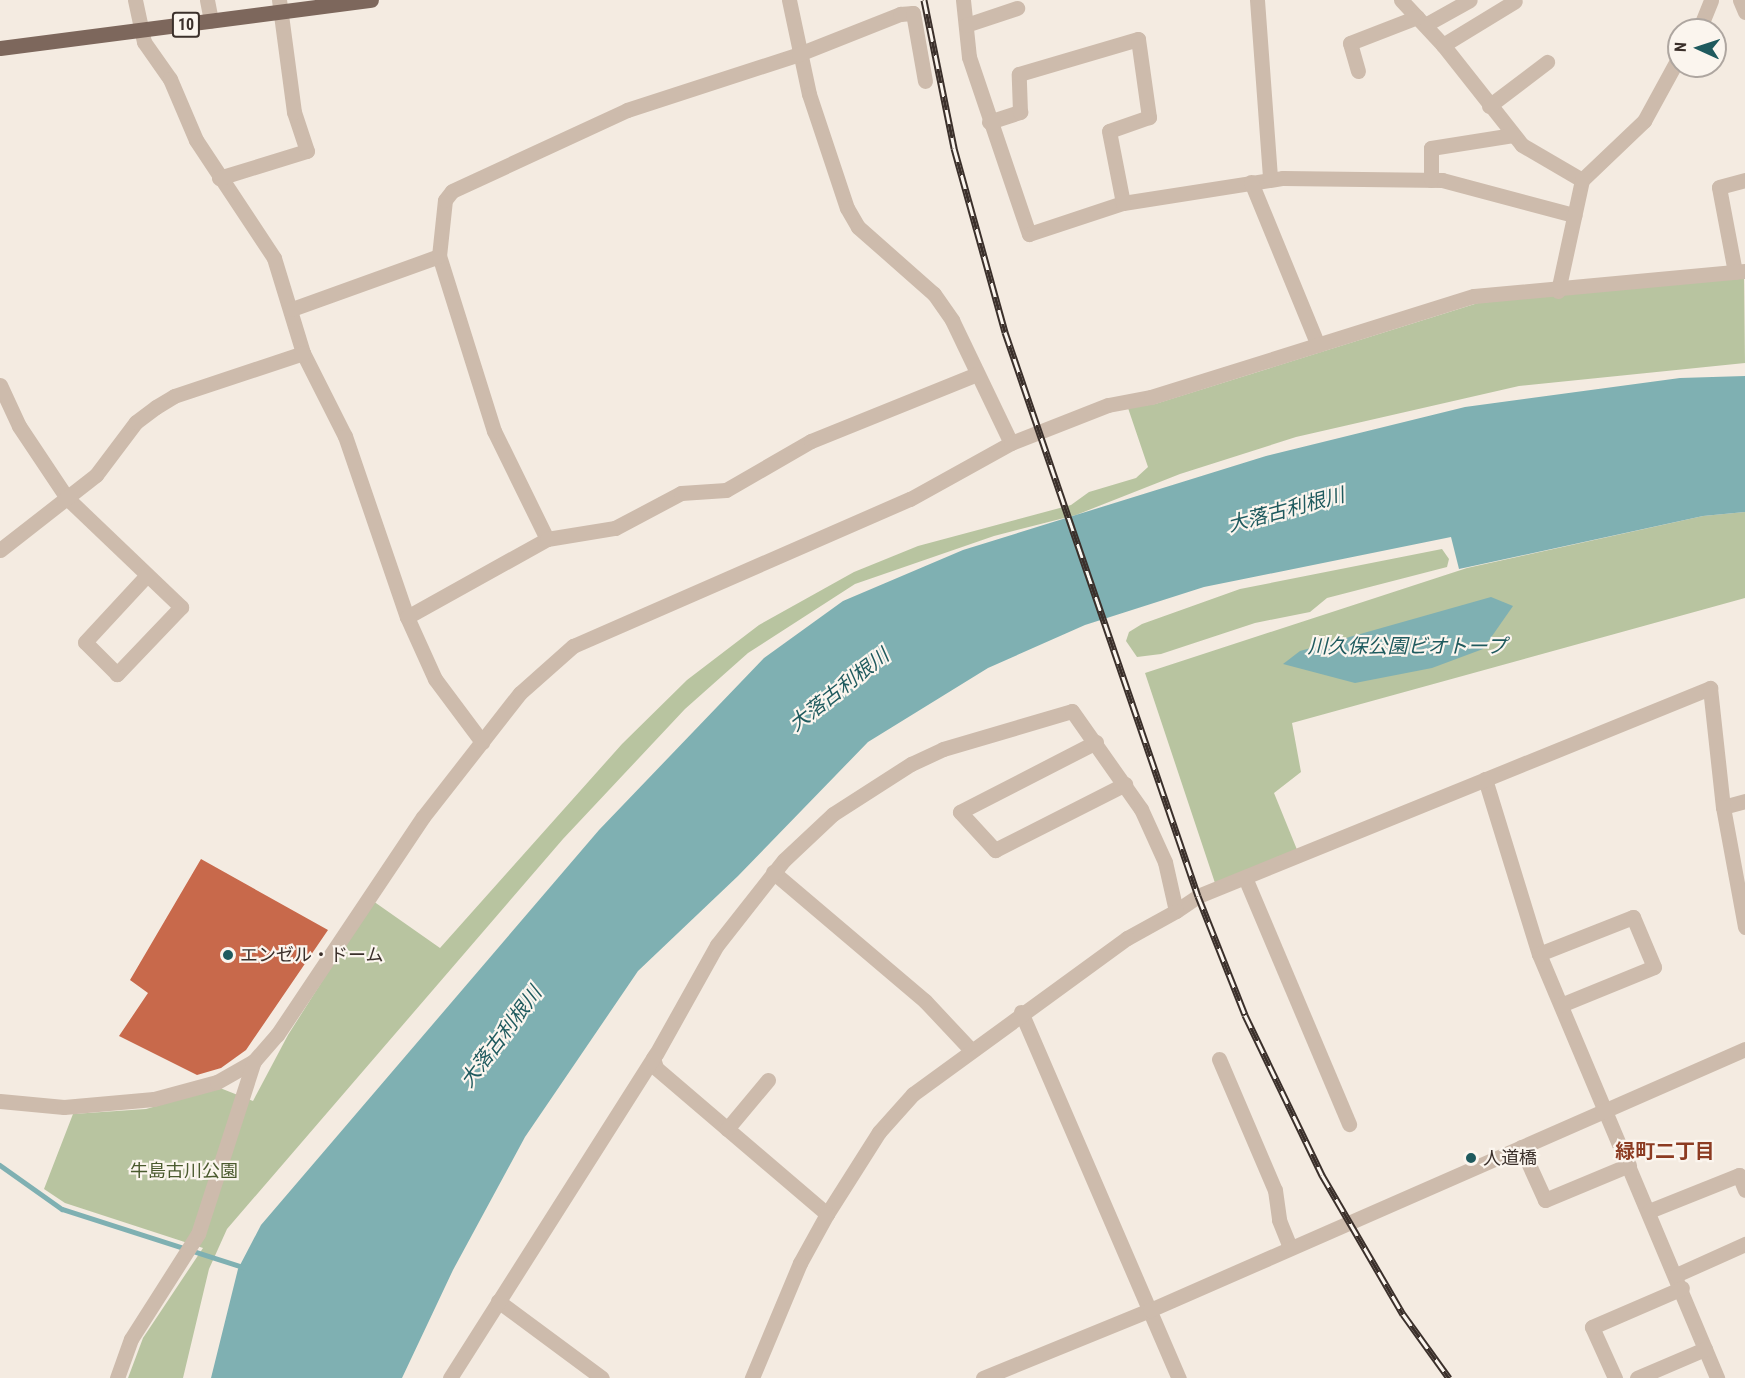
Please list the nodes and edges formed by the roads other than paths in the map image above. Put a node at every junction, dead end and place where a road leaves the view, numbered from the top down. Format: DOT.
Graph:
graph roads {
  1 [pos="135,0"];
  2 [pos="207,0"];
  3 [pos="371,0"];
  4 [pos="789,0"];
  5 [pos="963,0"];
  6 [pos="1257,0"];
  7 [pos="1401,0"];
  8 [pos="1470,0"];
  9 [pos="1711,0"];
  10 [pos="1740,0"];
  11 [pos="1515,2"];
  12 [pos="1447,5"];
  13 [pos="280,6"];
  14 [pos="1017,8"];
  15 [pos="1745,12"];
  16 [pos="1704,18"];
  17 [pos="211,21"];
  18 [pos="1421,21"];
  19 [pos="966,25"];
  20 [pos="141,31"];
  21 [pos="1443,45"];
  22 [pos="0,48"];
  23 [pos="799,54"];
  24 [pos="1547,62"];
  25 [pos="1358,71"];
  26 [pos="1668,78"];
  27 [pos="925,81"];
  28 [pos="1489,106"];
  29 [pos="989,122"];
  30 [pos="1513,135"];
  31 [pos="219,178"];
  32 [pos="1270,179"];
  33 [pos="1431,180"];
  34 [pos="1582,180"];
  35 [pos="1745,180"];
  36 [pos="1251,182"];
  37 [pos="1124,203"];
  38 [pos="1574,215"];
  39 [pos="440,256"];
  40 [pos="1740,272"];
  41 [pos="1558,291"];
  42 [pos="292,309"];
  43 [pos="1318,345"];
  44 [pos="303,353"];
  45 [pos="977,374"];
  46 [pos="0,385"];
  47 [pos="1011,443"];
  48 [pos="68,498"];
  49 [pos="547,539"];
  50 [pos="0,550"];
  51 [pos="147,575"];
  52 [pos="406,617"];
  53 [pos="482,742"];
  54 [pos="1096,742"];
  55 [pos="1485,779"];
  56 [pos="1125,784"];
  57 [pos="1745,801"];
  58 [pos="1723,807"];
  59 [pos="773,872"];
  60 [pos="1246,880"];
  61 [pos="1176,911"];
  62 [pos="1745,927"];
  63 [pos="1539,954"];
  64 [pos="1561,1005"];
  65 [pos="1021,1012"];
  66 [pos="970,1049"];
  67 [pos="1745,1049"];
  68 [pos="653,1058"];
  69 [pos="1219,1059"];
  70 [pos="254,1061"];
  71 [pos="768,1080"];
  72 [pos="0,1101"];
  73 [pos="1606,1110"];
  74 [pos="1349,1124"];
  75 [pos="727,1129"];
  76 [pos="1521,1147"];
  77 [pos="1629,1165"];
  78 [pos="1745,1190"];
  79 [pos="1649,1211"];
  80 [pos="827,1214"];
  81 [pos="1745,1244"];
  82 [pos="1290,1247"];
  83 [pos="1679,1281"];
  84 [pos="498,1301"];
  85 [pos="1150,1310"];
  86 [pos="1705,1348"];
  87 [pos="117,1378"];
  88 [pos="450,1378"];
  89 [pos="602,1378"];
  90 [pos="752,1378"];
  91 [pos="983,1378"];
  92 [pos="1179,1378"];
  93 [pos="1615,1378"];
  94 [pos="1637,1378"];
  95 [pos="1717,1378"];
  1 -- 20 [label="street"];
  2 -- 17 [label="street"];
  3 -- 13 [label="main road, 10"];
  4 -- 23 [label="street"];
  5 -- 19 [label="street"];
  6 -- 32 [label="street"];
  7 -- 18 [label="street"];
  8 -- 12 [label="street"];
  9 -- 16 [label="street"];
  10 -- 15 [label="street"];
  11 -- 21 [label="street"];
  12 -- 18 [label="street"];
  13 -- 17 [label="main road, 10"];
  13 -- 31 [label="street"];
  14 -- 19 [label="street"];
  17 -- 20 [label="main road, 10"];
  18 -- 21 [label="street"];
  18 -- 25 [label="street"];
  19 -- 29 [label="street"];
  20 -- 22 [label="main road, 10"];
  20 -- 31 [label="street"];
  21 -- 28 [label="street"];
  23 -- 27 [label="street"];
  23 -- 39 [label="street"];
  23 -- 45 [label="street"];
  24 -- 28 [label="street"];
  26 -- 34 [label="street"];
  28 -- 30 [label="street"];
  29 -- 37 [label="street"];
  29 -- 37 [label="street"];
  30 -- 33 [label="street"];
  30 -- 34 [label="street"];
  31 -- 42 [label="street"];
  32 -- 33 [label="street"];
  32 -- 36 [label="street"];
  33 -- 38 [label="street"];
  34 -- 38 [label="street"];
  35 -- 40 [label="street"];
  36 -- 37 [label="street"];
  36 -- 43 [label="street"];
  38 -- 41 [label="street"];
  39 -- 42 [label="street"];
  39 -- 49 [label="street"];
  40 -- 41 [label="street"];
  41 -- 43 [label="street"];
  42 -- 44 [label="street"];
  43 -- 47 [label="street"];
  44 -- 48 [label="street"];
  44 -- 52 [label="street"];
  45 -- 47 [label="street"];
  45 -- 49 [label="street"];
  46 -- 48 [label="street"];
  47 -- 53 [label="street"];
  48 -- 50 [label="street"];
  48 -- 51 [label="street"];
  49 -- 52 [label="street"];
  51 -- 51 [label="street"];
  52 -- 53 [label="street"];
  53 -- 70 [label="street"];
  54 -- 56 [label="street"];
  54 -- 56 [label="street"];
  54 -- 59 [label="street"];
  55 -- 58 [label="street"];
  55 -- 60 [label="street"];
  55 -- 63 [label="street"];
  56 -- 61 [label="street"];
  57 -- 58 [label="street"];
  58 -- 62 [label="street"];
  59 -- 66 [label="street"];
  59 -- 68 [label="street"];
  60 -- 61 [label="street"];
  60 -- 74 [label="street"];
  61 -- 65 [label="street"];
  63 -- 64 [label="street"];
  63 -- 64 [label="street"];
  64 -- 73 [label="street"];
  65 -- 66 [label="street"];
  65 -- 85 [label="street"];
  66 -- 80 [label="street"];
  67 -- 73 [label="street"];
  68 -- 75 [label="street"];
  68 -- 84 [label="street"];
  69 -- 82 [label="street"];
  70 -- 72 [label="street"];
  70 -- 87 [label="street"];
  71 -- 75 [label="street"];
  73 -- 76 [label="street"];
  73 -- 77 [label="street"];
  75 -- 80 [label="street"];
  76 -- 77 [label="street"];
  76 -- 82 [label="street"];
  77 -- 79 [label="street"];
  78 -- 79 [label="street"];
  79 -- 83 [label="street"];
  80 -- 90 [label="street"];
  81 -- 83 [label="street"];
  82 -- 85 [label="street"];
  83 -- 86 [label="street"];
  83 -- 93 [label="street"];
  84 -- 88 [label="street"];
  84 -- 89 [label="street"];
  85 -- 91 [label="street"];
  85 -- 92 [label="street"];
  86 -- 94 [label="street"];
  86 -- 95 [label="street"];
}
